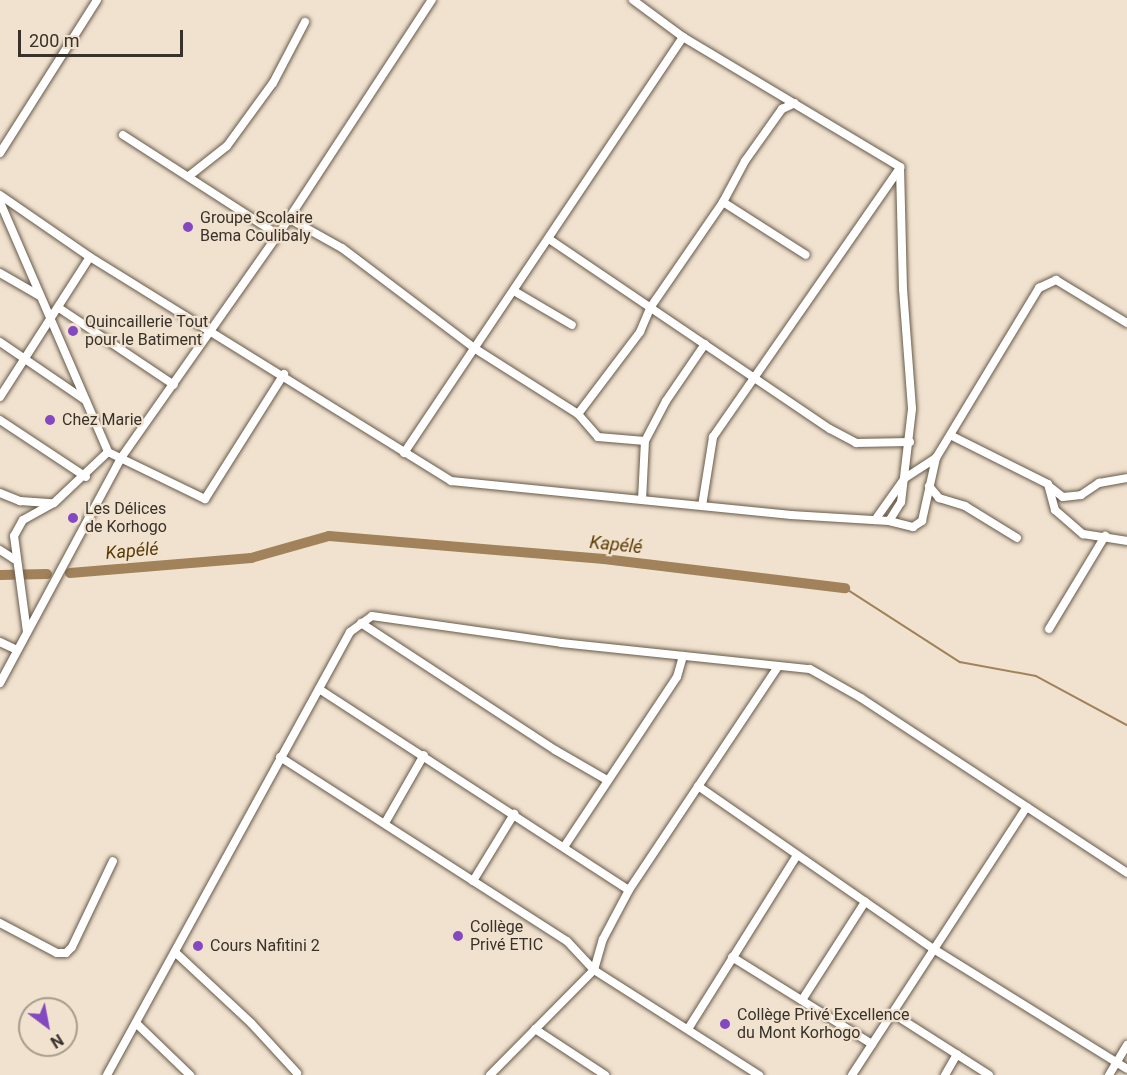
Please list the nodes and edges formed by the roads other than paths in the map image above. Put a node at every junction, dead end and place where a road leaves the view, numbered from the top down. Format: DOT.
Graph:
graph roads {
  1 [pos="97,0"];
  2 [pos="432,0"];
  3 [pos="633,0"];
  4 [pos="305,22"];
  5 [pos="683,37"];
  6 [pos="795,103"];
  7 [pos="123,135"];
  8 [pos="0,153"];
  9 [pos="900,167"];
  10 [pos="189,176"];
  11 [pos="0,195"];
  12 [pos="0,201"];
  13 [pos="723,202"];
  14 [pos="288,218"];
  15 [pos="278,235"];
  16 [pos="549,239"];
  17 [pos="806,255"];
  18 [pos="90,257"];
  19 [pos="0,273"];
  20 [pos="514,291"];
  21 [pos="40,296"];
  22 [pos="59,308"];
  23 [pos="650,308"];
  24 [pos="51,321"];
  25 [pos="1127,322"];
  26 [pos="573,325"];
  27 [pos="211,330"];
  28 [pos="0,342"];
  29 [pos="705,344"];
  30 [pos="474,348"];
  31 [pos="26,358"];
  32 [pos="284,374"];
  33 [pos="756,377"];
  34 [pos="174,385"];
  35 [pos="0,397"];
  36 [pos="86,400"];
  37 [pos="578,414"];
  38 [pos="0,420"];
  39 [pos="952,436"];
  40 [pos="645,441"];
  41 [pos="910,442"];
  42 [pos="108,452"];
  43 [pos="404,453"];
  44 [pos="121,458"];
  45 [pos="936,458"];
  46 [pos="86,477"];
  47 [pos="905,478"];
  48 [pos="1127,478"];
  49 [pos="928,486"];
  50 [pos="1049,486"];
  51 [pos="0,494"];
  52 [pos="642,500"];
  53 [pos="54,504"];
  54 [pos="702,506"];
  55 [pos="875,520"];
  56 [pos="889,521"];
  57 [pos="1105,536"];
  58 [pos="1017,538"];
  59 [pos="1127,540"];
  60 [pos="0,550"];
  61 [pos="14,559"];
  62 [pos="361,623"];
  63 [pos="1049,629"];
  64 [pos="27,632"];
  65 [pos="0,642"];
  66 [pos="17,650"];
  67 [pos="683,656"];
  68 [pos="778,667"];
  69 [pos="0,683"];
  70 [pos="319,689"];
  71 [pos="424,755"];
  72 [pos="280,757"];
  73 [pos="607,780"];
  74 [pos="698,786"];
  75 [pos="1027,807"];
  76 [pos="514,814"];
  77 [pos="385,823"];
  78 [pos="564,847"];
  79 [pos="797,855"];
  80 [pos="113,861"];
  81 [pos="1127,873"];
  82 [pos="473,880"];
  83 [pos="629,890"];
  84 [pos="865,902"];
  85 [pos="0,923"];
  86 [pos="932,948"];
  87 [pos="176,952"];
  88 [pos="732,957"];
  89 [pos="594,970"];
  90 [pos="802,1000"];
  91 [pos="892,1013"];
  92 [pos="137,1024"];
  93 [pos="535,1029"];
  94 [pos="688,1029"];
  95 [pos="872,1044"];
  96 [pos="1127,1045"];
  97 [pos="957,1054"];
  98 [pos="1117,1062"];
  99 [pos="1127,1069"];
  100 [pos="297,1073"];
  101 [pos="603,1074"];
  102 [pos="107,1075"];
  103 [pos="190,1075"];
  104 [pos="490,1075"];
  105 [pos="759,1075"];
  106 [pos="852,1075"];
  107 [pos="945,1075"];
  108 [pos="989,1075"];
  109 [pos="1109,1075"];
  1 -- 8 [label="street"];
  2 -- 14 [label="street"];
  3 -- 5 [label="street"];
  4 -- 10 [label="street"];
  5 -- 6 [label="street"];
  5 -- 16 [label="street"];
  6 -- 9 [label="street"];
  6 -- 13 [label="street"];
  7 -- 10 [label="street"];
  9 -- 33 [label="street"];
  9 -- 41 [label="street"];
  10 -- 15 [label="street"];
  11 -- 18 [label="street"];
  12 -- 21 [label="street"];
  13 -- 17 [label="street"];
  13 -- 23 [label="street"];
  14 -- 15 [label="street"];
  14 -- 30 [label="street"];
  15 -- 27 [label="street"];
  16 -- 20 [label="street"];
  16 -- 23 [label="street"];
  18 -- 22 [label="street"];
  18 -- 27 [label="street"];
  19 -- 21 [label="street"];
  20 -- 26 [label="street"];
  20 -- 30 [label="street"];
  21 -- 24 [label="street"];
  22 -- 24 [label="street"];
  22 -- 34 [label="street"];
  23 -- 29 [label="street"];
  23 -- 37 [label="street"];
  24 -- 31 [label="street"];
  24 -- 36 [label="street"];
  25 -- 39 [label="street"];
  27 -- 32 [label="street"];
  27 -- 34 [label="street"];
  28 -- 31 [label="street"];
  29 -- 33 [label="street"];
  29 -- 40 [label="street"];
  30 -- 37 [label="street"];
  30 -- 43 [label="street"];
  31 -- 35 [label="street"];
  31 -- 36 [label="street"];
  32 -- 43 [label="street"];
  32 -- 44 [label="street"];
  33 -- 41 [label="street"];
  33 -- 54 [label="street"];
  34 -- 44 [label="street"];
  36 -- 42 [label="street"];
  37 -- 40 [label="street"];
  38 -- 46 [label="street"];
  39 -- 45 [label="street"];
  39 -- 50 [label="street"];
  40 -- 52 [label="street"];
  41 -- 47 [label="street"];
  42 -- 44 [label="street"];
  42 -- 46 [label="street"];
  43 -- 52 [label="street"];
  44 -- 64 [label="street"];
  45 -- 47 [label="street"];
  45 -- 49 [label="street"];
  46 -- 53 [label="street"];
  47 -- 55 [label="street"];
  47 -- 56 [label="street"];
  48 -- 50 [label="street"];
  49 -- 56 [label="street"];
  49 -- 58 [label="street"];
  50 -- 57 [label="street"];
  51 -- 53 [label="street"];
  52 -- 54 [label="street"];
  53 -- 61 [label="street"];
  54 -- 55 [label="street"];
  55 -- 56 [label="street"];
  57 -- 59 [label="street"];
  57 -- 63 [label="street"];
  60 -- 61 [label="street"];
  61 -- 64 [label="street"];
  62 -- 67 [label="street"];
  62 -- 70 [label="street"];
  62 -- 73 [label="street"];
  64 -- 66 [label="street"];
  65 -- 66 [label="street"];
  66 -- 69 [label="street"];
  67 -- 68 [label="street"];
  67 -- 73 [label="street"];
  68 -- 74 [label="street"];
  68 -- 75 [label="street"];
  70 -- 71 [label="street"];
  70 -- 72 [label="street"];
  71 -- 76 [label="street"];
  71 -- 77 [label="street"];
  72 -- 77 [label="street"];
  72 -- 87 [label="street"];
  73 -- 78 [label="street"];
  74 -- 79 [label="street"];
  74 -- 83 [label="street"];
  75 -- 81 [label="street"];
  75 -- 86 [label="street"];
  76 -- 78 [label="street"];
  76 -- 82 [label="street"];
  77 -- 82 [label="street"];
  78 -- 83 [label="street"];
  79 -- 84 [label="street"];
  79 -- 88 [label="street"];
  80 -- 85 [label="street"];
  82 -- 89 [label="street"];
  83 -- 89 [label="street"];
  84 -- 86 [label="street"];
  84 -- 90 [label="street"];
  86 -- 91 [label="street"];
  86 -- 98 [label="street"];
  87 -- 92 [label="street"];
  87 -- 100 [label="street"];
  88 -- 90 [label="street"];
  88 -- 94 [label="street"];
  89 -- 93 [label="street"];
  89 -- 94 [label="street"];
  90 -- 95 [label="street"];
  91 -- 95 [label="street"];
  91 -- 97 [label="street"];
  92 -- 102 [label="street"];
  92 -- 103 [label="street"];
  93 -- 101 [label="street"];
  93 -- 104 [label="street"];
  94 -- 105 [label="street"];
  95 -- 106 [label="street"];
  96 -- 98 [label="street"];
  97 -- 107 [label="street"];
  97 -- 108 [label="street"];
  98 -- 99 [label="street"];
  98 -- 109 [label="street"];
}
